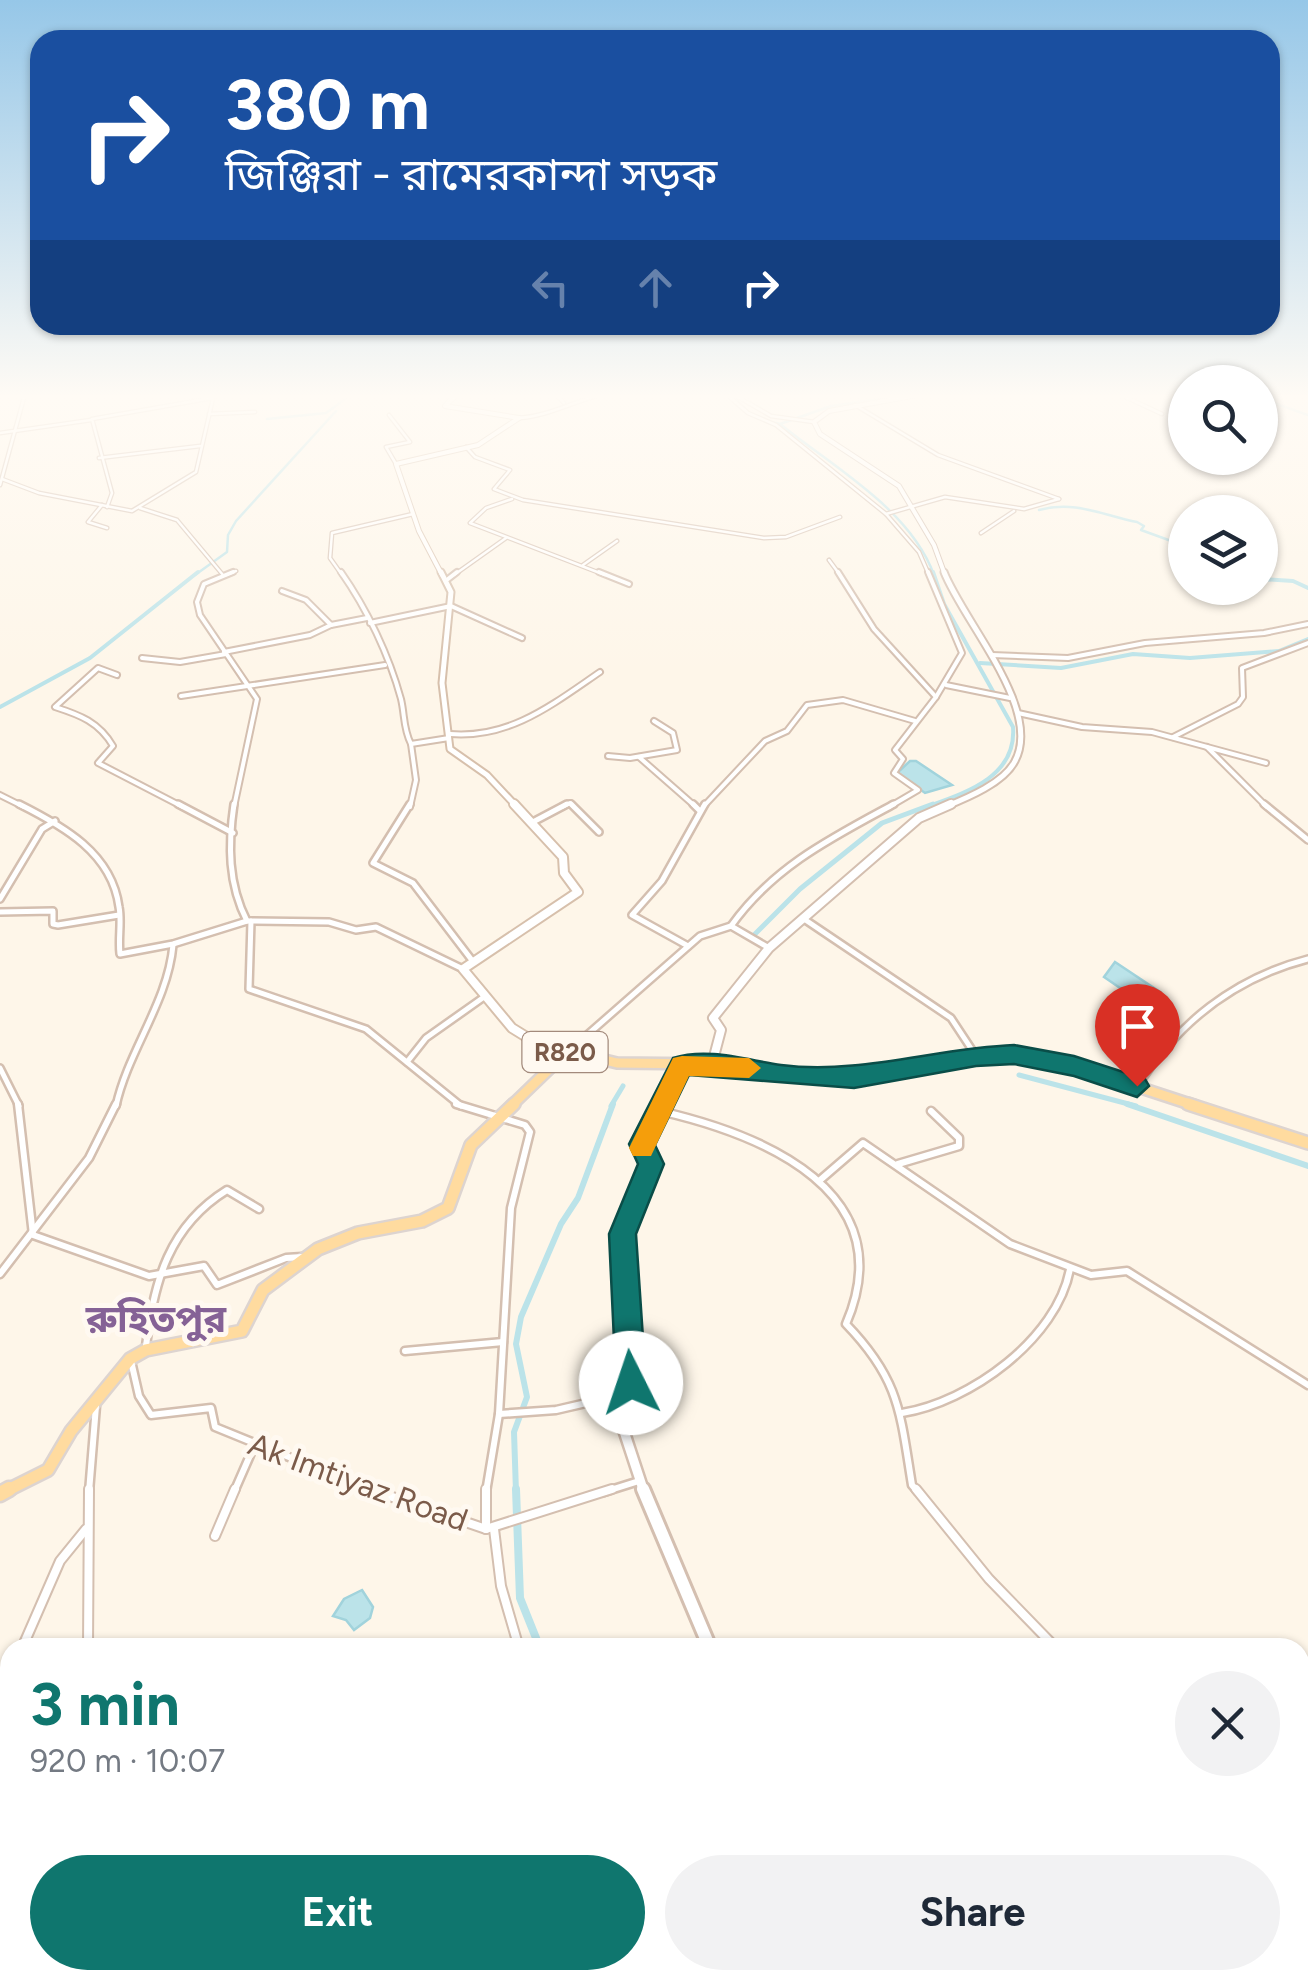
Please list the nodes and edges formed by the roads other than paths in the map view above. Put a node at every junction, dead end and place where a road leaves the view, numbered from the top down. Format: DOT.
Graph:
graph roads {
  1 [pos="17,487"];
  2 [pos="110,487"];
  3 [pos="174,487"];
  4 [pos="403,487"];
  5 [pos="494,487"];
  6 [pos="853,487"];
  7 [pos="898,487"];
  8 [pos="1027,487"];
  9 [pos="515,498"];
  10 [pos="906,504"];
  11 [pos="104,506"];
  12 [pos="140,508"];
  13 [pos="1014,511"];
  14 [pos="412,514"];
  15 [pos="887,514"];
  16 [pos="840,517"];
  17 [pos="107,528"];
  18 [pos="981,533"];
  19 [pos="507,537"];
  20 [pos="617,541"];
  21 [pos="829,560"];
  22 [pos="584,565"];
  23 [pos="236,571"];
  24 [pos="223,573"];
  25 [pos="448,580"];
  26 [pos="630,584"];
  27 [pos="282,591"];
  28 [pos="450,606"];
  29 [pos="369,620"];
  30 [pos="331,624"];
  31 [pos="1308,624"];
  32 [pos="522,638"];
  33 [pos="1308,642"];
  34 [pos="225,653"];
  35 [pos="142,658"];
  36 [pos="994,659"];
  37 [pos="385,665"];
  38 [pos="600,672"];
  39 [pos="117,674"];
  40 [pos="946,685"];
  41 [pos="252,686"];
  42 [pos="181,696"];
  43 [pos="936,698"];
  44 [pos="1010,698"];
  45 [pos="1018,712"];
  46 [pos="654,721"];
  47 [pos="917,721"];
  48 [pos="449,736"];
  49 [pos="1173,737"];
  50 [pos="411,744"];
  51 [pos="1204,745"];
  52 [pos="608,756"];
  53 [pos="639,757"];
  54 [pos="1266,763"];
  55 [pos="0,794"];
  56 [pos="700,810"];
  57 [pos="56,821"];
  58 [pos="531,823"];
  59 [pos="599,832"];
  60 [pos="233,833"];
  61 [pos="1308,840"];
  62 [pos="0,899"];
  63 [pos="0,912"];
  64 [pos="119,916"];
  65 [pos="804,918"];
  66 [pos="249,921"];
  67 [pos="731,926"];
  68 [pos="173,944"];
  69 [pos="688,946"];
  70 [pos="770,948"];
  71 [pos="472,959"];
  72 [pos="1308,959"];
  73 [pos="463,969"];
  74 [pos="484,997"];
  75 [pos="563,1054"];
  76 [pos="976,1056"];
  77 [pos="406,1063"];
  78 [pos="712,1064"];
  79 [pos="682,1066"];
  80 [pos="0,1068"];
  81 [pos="1137,1086"];
  82 [pos="658,1111"];
  83 [pos="932,1111"];
  84 [pos="498,1117"];
  85 [pos="1308,1143"];
  86 [pos="898,1164"];
  87 [pos="818,1181"];
  88 [pos="258,1209"];
  89 [pos="33,1236"];
  90 [pos="305,1257"];
  91 [pos="1070,1269"];
  92 [pos="0,1274"];
  93 [pos="158,1276"];
  94 [pos="503,1342"];
  95 [pos="146,1350"];
  96 [pos="405,1351"];
  97 [pos="130,1358"];
  98 [pos="1308,1385"];
  99 [pos="625,1394"];
  100 [pos="97,1396"];
  101 [pos="902,1413"];
  102 [pos="499,1414"];
  103 [pos="256,1444"];
  104 [pos="639,1481"];
  105 [pos="0,1494"];
  106 [pos="493,1528"];
  107 [pos="86,1529"];
  108 [pos="215,1536"];
  109 [pos="26,1638"];
  110 [pos="88,1638"];
  111 [pos="516,1638"];
  112 [pos="706,1638"];
  113 [pos="1046,1638"];
  1 -- 11 [label="street"];
  2 -- 11 [label="street"];
  3 -- 12 [label="street"];
  4 -- 14 [label="street"];
  5 -- 9 [label="street"];
  6 -- 15 [label="street"];
  7 -- 10 [label="street"];
  8 -- 13 [label="street"];
  9 -- 16 [label="street"];
  9 -- 19 [label="street"];
  10 -- 13 [label="street"];
  10 -- 15 [label="street"];
  10 -- 36 [label="street"];
  11 -- 12 [label="street"];
  11 -- 17 [label="street"];
  12 -- 24 [label="street"];
  13 -- 18 [label="street"];
  14 -- 25 [label="street"];
  14 -- 29 [label="street"];
  15 -- 40 [label="street"];
  19 -- 22 [label="street"];
  19 -- 25 [label="street"];
  20 -- 22 [label="street"];
  21 -- 43 [label="street"];
  22 -- 26 [label="street"];
  23 -- 24 [label="street"];
  24 -- 34 [label="street"];
  25 -- 28 [label="street"];
  27 -- 30 [label="street"];
  28 -- 29 [label="street"];
  28 -- 32 [label="street"];
  28 -- 48 [label="street"];
  29 -- 30 [label="street"];
  29 -- 37 [label="street"];
  30 -- 34 [label="street"];
  31 -- 36 [label="street"];
  33 -- 49 [label="street"];
  34 -- 35 [label="street"];
  34 -- 41 [label="street"];
  36 -- 44 [label="street"];
  37 -- 41 [label="street"];
  37 -- 50 [label="street"];
  38 -- 48 [label="street"];
  39 -- 60 [label="street"];
  40 -- 43 [label="street"];
  40 -- 44 [label="street"];
  41 -- 42 [label="street"];
  41 -- 60 [label="street"];
  43 -- 47 [label="street"];
  44 -- 45 [label="street"];
  45 -- 49 [label="street"];
  45 -- 65 [label="street"];
  46 -- 53 [label="street"];
  47 -- 56 [label="street"];
  47 -- 67 [label="street"];
  48 -- 50 [label="street"];
  48 -- 58 [label="street"];
  49 -- 51 [label="street"];
  50 -- 71 [label="street"];
  51 -- 54 [label="street"];
  51 -- 61 [label="street"];
  52 -- 53 [label="street"];
  53 -- 56 [label="street"];
  55 -- 57 [label="street"];
  56 -- 69 [label="street"];
  57 -- 62 [label="street"];
  57 -- 64 [label="street"];
  58 -- 59 [label="street"];
  58 -- 71 [label="street"];
  60 -- 66 [label="street"];
  63 -- 64 [label="street"];
  64 -- 68 [label="street"];
  65 -- 70 [label="street"];
  65 -- 76 [label="street"];
  66 -- 68 [label="street"];
  66 -- 73 [label="street"];
  66 -- 77 [label="street"];
  67 -- 69 [label="street"];
  67 -- 70 [label="street"];
  68 -- 89 [label="street"];
  69 -- 75 [label="street"];
  70 -- 78 [label="street"];
  71 -- 73 [label="street"];
  72 -- 81 [label="street"];
  73 -- 74 [label="street"];
  74 -- 75 [label="street"];
  74 -- 77 [label="street"];
  75 -- 79 [label="main road, R820"];
  75 -- 84 [label="main road, R820"];
  76 -- 78 [label="main road, R820"];
  76 -- 81 [label="main road, R820"];
  77 -- 84 [label="street"];
  78 -- 79 [label="main road, R820"];
  79 -- 82 [label="street"];
  80 -- 89 [label="street"];
  81 -- 85 [label="main road, R820"];
  82 -- 87 [label="street"];
  82 -- 99 [label="street"];
  83 -- 86 [label="street"];
  84 -- 90 [label="main road, R820"];
  84 -- 94 [label="street"];
  86 -- 87 [label="street"];
  86 -- 91 [label="street"];
  87 -- 101 [label="street"];
  88 -- 93 [label="street"];
  89 -- 92 [label="street"];
  89 -- 93 [label="street"];
  90 -- 93 [label="street"];
  90 -- 95 [label="main road, R820"];
  91 -- 98 [label="street"];
  91 -- 101 [label="street"];
  93 -- 95 [label="street"];
  94 -- 96 [label="street"];
  94 -- 102 [label="street"];
  95 -- 97 [label="main road, R820"];
  97 -- 100 [label="main road, R820"];
  97 -- 103 [label="street, Ak Imtiyaz Road"];
  99 -- 102 [label="street"];
  99 -- 104 [label="street"];
  100 -- 105 [label="main road, R820"];
  100 -- 107 [label="street"];
  101 -- 113 [label="street"];
  102 -- 106 [label="street"];
  103 -- 106 [label="street, Ak Imtiyaz Road"];
  103 -- 108 [label="street"];
  104 -- 106 [label="street, Ak Imtiyaz Road"];
  104 -- 112 [label="street"];
  106 -- 111 [label="street"];
  107 -- 109 [label="street"];
  107 -- 110 [label="street"];
}
